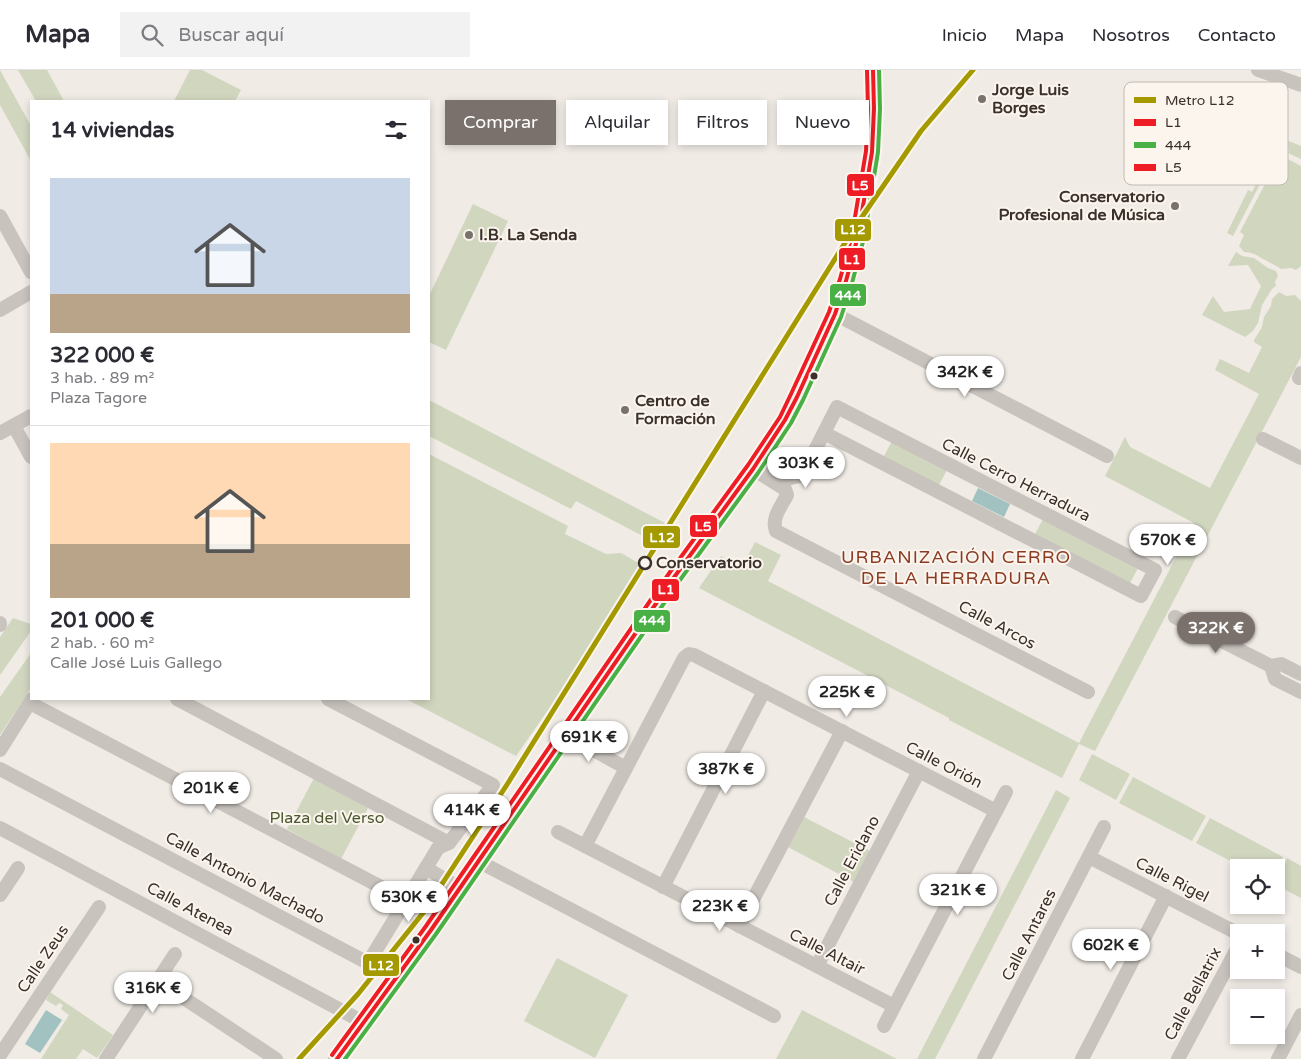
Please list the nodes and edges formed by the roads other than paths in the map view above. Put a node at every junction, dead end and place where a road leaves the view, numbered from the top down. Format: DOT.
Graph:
graph roads {
  1 [pos="873,70"];
  2 [pos="1258,70"];
  3 [pos="1286,74"];
  4 [pos="1301,85"];
  5 [pos="0,216"];
  6 [pos="30,270"];
  7 [pos="30,293"];
  8 [pos="0,310"];
  9 [pos="835,314"];
  10 [pos="30,417"];
  11 [pos="14,426"];
  12 [pos="0,433"];
  13 [pos="824,433"];
  14 [pos="1263,439"];
  15 [pos="30,455"];
  16 [pos="1107,456"];
  17 [pos="1301,458"];
  18 [pos="757,464"];
  19 [pos="1175,617"];
  20 [pos="1271,666"];
  21 [pos="1301,674"];
  22 [pos="764,691"];
  23 [pos="1088,692"];
  24 [pos="1301,692"];
  25 [pos="179,700"];
  26 [pos="330,700"];
  27 [pos="31,701"];
  28 [pos="842,731"];
  29 [pos="565,734"];
  30 [pos="0,750"];
  31 [pos="626,768"];
  32 [pos="0,769"];
  33 [pos="919,772"];
  34 [pos="1006,792"];
  35 [pos="996,812"];
  36 [pos="0,828"];
  37 [pos="1104,828"];
  38 [pos="558,832"];
  39 [pos="449,843"];
  40 [pos="585,846"];
  41 [pos="1089,857"];
  42 [pos="478,861"];
  43 [pos="18,868"];
  44 [pos="426,868"];
  45 [pos="663,886"];
  46 [pos="459,888"];
  47 [pos="0,895"];
  48 [pos="1166,896"];
  49 [pos="406,900"];
  50 [pos="99,906"];
  51 [pos="740,926"];
  52 [pos="1230,929"];
  53 [pos="175,954"];
  54 [pos="1285,959"];
  55 [pos="1230,962"];
  56 [pos="817,966"];
  57 [pos="1301,967"];
  58 [pos="158,980"];
  59 [pos="894,1006"];
  60 [pos="1301,1015"];
  61 [pos="774,1016"];
  62 [pos="363,1022"];
  63 [pos="884,1026"];
  64 [pos="0,1055"];
  65 [pos="108,1058"];
  66 [pos="6,1059"];
  67 [pos="276,1059"];
  68 [pos="337,1059"];
  69 [pos="984,1059"];
  70 [pos="1082,1059"];
  71 [pos="1178,1059"];
  72 [pos="1278,1059"];
  1 -- 9 [label="street"];
  2 -- 3 [label="street"];
  3 -- 4 [label="street"];
  5 -- 6 [label="street"];
  7 -- 8 [label="street"];
  9 -- 16 [label="street"];
  9 -- 18 [label="street"];
  10 -- 11 [label="street"];
  11 -- 12 [label="street"];
  11 -- 15 [label="street"];
  13 -- 13 [label="street, Calle Cerro Herradura"];
  13 -- 18 [label="street, Calle Cerro Herradura"];
  14 -- 17 [label="street"];
  18 -- 23 [label="street, Calle Arcos"];
  18 -- 29 [label="street"];
  19 -- 20 [label="street"];
  20 -- 21 [label="street"];
  20 -- 24 [label="street"];
  22 -- 28 [label="street, Calle Orión"];
  22 -- 31 [label="street, Calle Orión"];
  22 -- 45 [label="street"];
  25 -- 39 [label="street"];
  26 -- 39 [label="street"];
  27 -- 30 [label="street"];
  27 -- 49 [label="street"];
  28 -- 33 [label="street, Calle Orión"];
  28 -- 51 [label="street"];
  29 -- 31 [label="street"];
  29 -- 42 [label="street"];
  31 -- 40 [label="street"];
  32 -- 49 [label="street, Calle Antonio Machado"];
  33 -- 35 [label="street, Calle Orión"];
  33 -- 56 [label="street, Calle Eridano"];
  34 -- 35 [label="street"];
  35 -- 59 [label="street"];
  36 -- 62 [label="street, Calle Atenea"];
  37 -- 41 [label="street, Calle Antares"];
  38 -- 40 [label="street, Calle Altair"];
  39 -- 44 [label="street"];
  40 -- 45 [label="street, Calle Altair"];
  41 -- 48 [label="street, Calle Rigel"];
  41 -- 69 [label="street, Calle Antares"];
  42 -- 46 [label="street"];
  42 -- 61 [label="street"];
  43 -- 47 [label="street"];
  44 -- 46 [label="street"];
  44 -- 49 [label="street"];
  45 -- 51 [label="street, Calle Altair"];
  46 -- 62 [label="street"];
  48 -- 52 [label="street, Calle Rigel"];
  48 -- 70 [label="street"];
  50 -- 64 [label="street, Calle Zeus"];
  51 -- 56 [label="street, Calle Altair"];
  53 -- 58 [label="street"];
  54 -- 57 [label="street"];
  55 -- 71 [label="street, Calle Bellatrix"];
  56 -- 59 [label="street, Calle Altair"];
  58 -- 65 [label="street"];
  58 -- 67 [label="street"];
  59 -- 63 [label="street"];
  60 -- 72 [label="street"];
  62 -- 68 [label="street"];
  64 -- 66 [label="street"];
}
